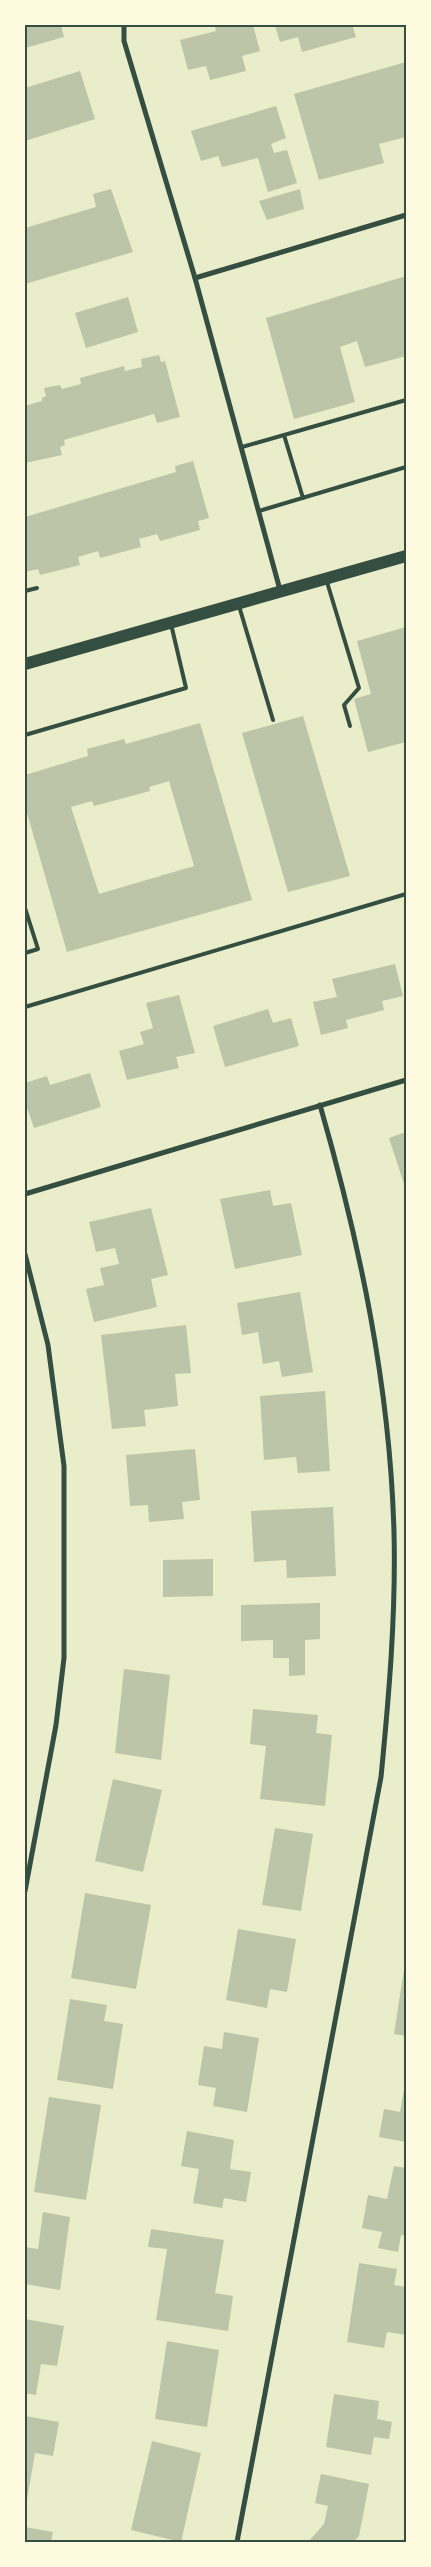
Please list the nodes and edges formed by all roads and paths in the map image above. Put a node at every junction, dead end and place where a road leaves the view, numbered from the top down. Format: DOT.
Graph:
graph roads {
  1 [pos="124,25"];
  2 [pos="406,215"];
  3 [pos="195,278"];
  4 [pos="406,400"];
  5 [pos="284,435"];
  6 [pos="242,447"];
  7 [pos="406,467"];
  8 [pos="303,498"];
  9 [pos="259,511"];
  10 [pos="406,556"];
  11 [pos="326,577"];
  12 [pos="37,588"];
  13 [pos="280,590"];
  14 [pos="25,591"];
  15 [pos="238,602"];
  16 [pos="170,622"];
  17 [pos="25,664"];
  18 [pos="273,720"];
  19 [pos="350,726"];
  20 [pos="25,735"];
  21 [pos="406,894"];
  22 [pos="25,908"];
  23 [pos="25,953"];
  24 [pos="25,1007"];
  25 [pos="406,1080"];
  26 [pos="320,1105"];
  27 [pos="25,1194"];
  28 [pos="25,1254"];
  29 [pos="25,1891"];
  30 [pos="237,2542"];
  1 -- 3 [label="street"];
  2 -- 3 [label="street"];
  3 -- 6 [label="street"];
  4 -- 5 [label="lane"];
  5 -- 6 [label="lane"];
  5 -- 8 [label="lane"];
  6 -- 9 [label="street"];
  7 -- 8 [label="lane"];
  8 -- 9 [label="lane"];
  9 -- 13 [label="street"];
  10 -- 11 [label="main road"];
  11 -- 13 [label="main road"];
  11 -- 19 [label="lane"];
  12 -- 14 [label="lane"];
  13 -- 15 [label="main road"];
  15 -- 16 [label="main road"];
  15 -- 18 [label="lane"];
  16 -- 17 [label="main road"];
  16 -- 20 [label="lane"];
  21 -- 24 [label="lane"];
  22 -- 23 [label="lane"];
  25 -- 26 [label="street"];
  26 -- 27 [label="street"];
  26 -- 30 [label="street"];
  28 -- 29 [label="street"];
}
